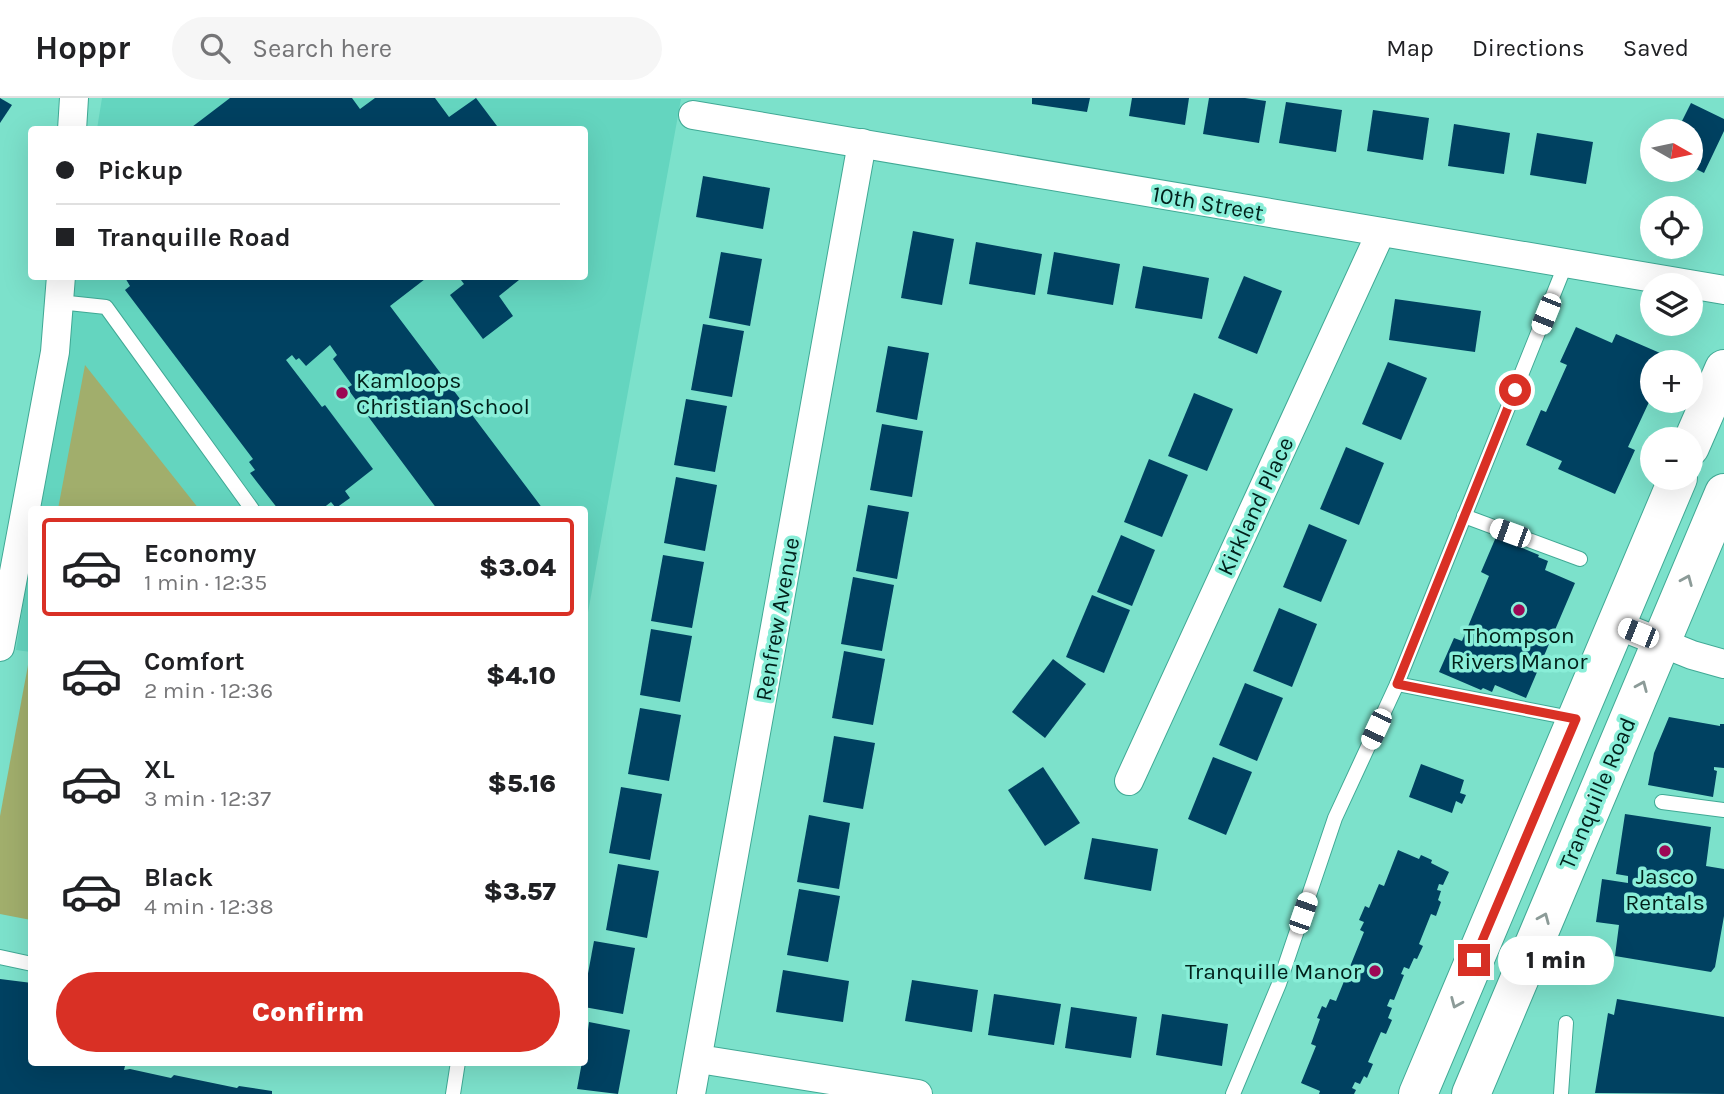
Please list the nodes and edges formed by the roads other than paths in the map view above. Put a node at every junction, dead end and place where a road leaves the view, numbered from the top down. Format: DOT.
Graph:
graph roads {
  1 [pos="74,98"];
  2 [pos="693,115"];
  3 [pos="72,126"];
  4 [pos="862,143"];
  5 [pos="1381,232"];
  6 [pos="1566,263"];
  7 [pos="60,289"];
  8 [pos="1724,290"];
  9 [pos="1724,369"];
  10 [pos="1699,427"];
  11 [pos="1673,490"];
  12 [pos="1724,493"];
  13 [pos="250,506"];
  14 [pos="1464,516"];
  15 [pos="1580,559"];
  16 [pos="1615,624"];
  17 [pos="1661,642"];
  18 [pos="0,647"];
  19 [pos="1724,664"];
  20 [pos="1397,684"];
  21 [pos="1576,719"];
  22 [pos="1129,781"];
  23 [pos="1662,802"];
  24 [pos="1724,810"];
  25 [pos="0,957"];
  26 [pos="28,963"];
  27 [pos="1566,1023"];
  28 [pos="699,1059"];
  29 [pos="457,1066"];
  30 [pos="453,1094"];
  31 [pos="691,1094"];
  32 [pos="918,1094"];
  33 [pos="1233,1094"];
  34 [pos="1418,1094"];
  35 [pos="1471,1094"];
  36 [pos="1561,1094"];
  1 -- 3 [label="street"];
  2 -- 4 [label="street, 10th Street"];
  4 -- 5 [label="street, 10th Street"];
  4 -- 28 [label="street, Renfrew Avenue"];
  5 -- 6 [label="street, 10th Street"];
  5 -- 22 [label="street, Kirkland Place"];
  6 -- 8 [label="street, 10th Street"];
  6 -- 14 [label="lane"];
  7 -- 13 [label="lane"];
  7 -- 18 [label="street"];
  9 -- 10 [label="main road"];
  11 -- 16 [label="main road"];
  17 -- 12 [label="main road, Tranquille Road, one-way"];
  14 -- 15 [label="lane"];
  14 -- 20 [label="lane"];
  16 -- 17 [label="street"];
  16 -- 21 [label="main road"];
  17 -- 19 [label="street"];
  35 -- 17 [label="main road, Tranquille Road, one-way"];
  20 -- 21 [label="lane"];
  20 -- 33 [label="lane"];
  21 -- 34 [label="main road, one-way"];
  23 -- 24 [label="lane"];
  25 -- 26 [label="lane"];
  27 -- 36 [label="lane"];
  28 -- 31 [label="street, Renfrew Avenue"];
  28 -- 32 [label="street"];
  29 -- 30 [label="lane"];
}
